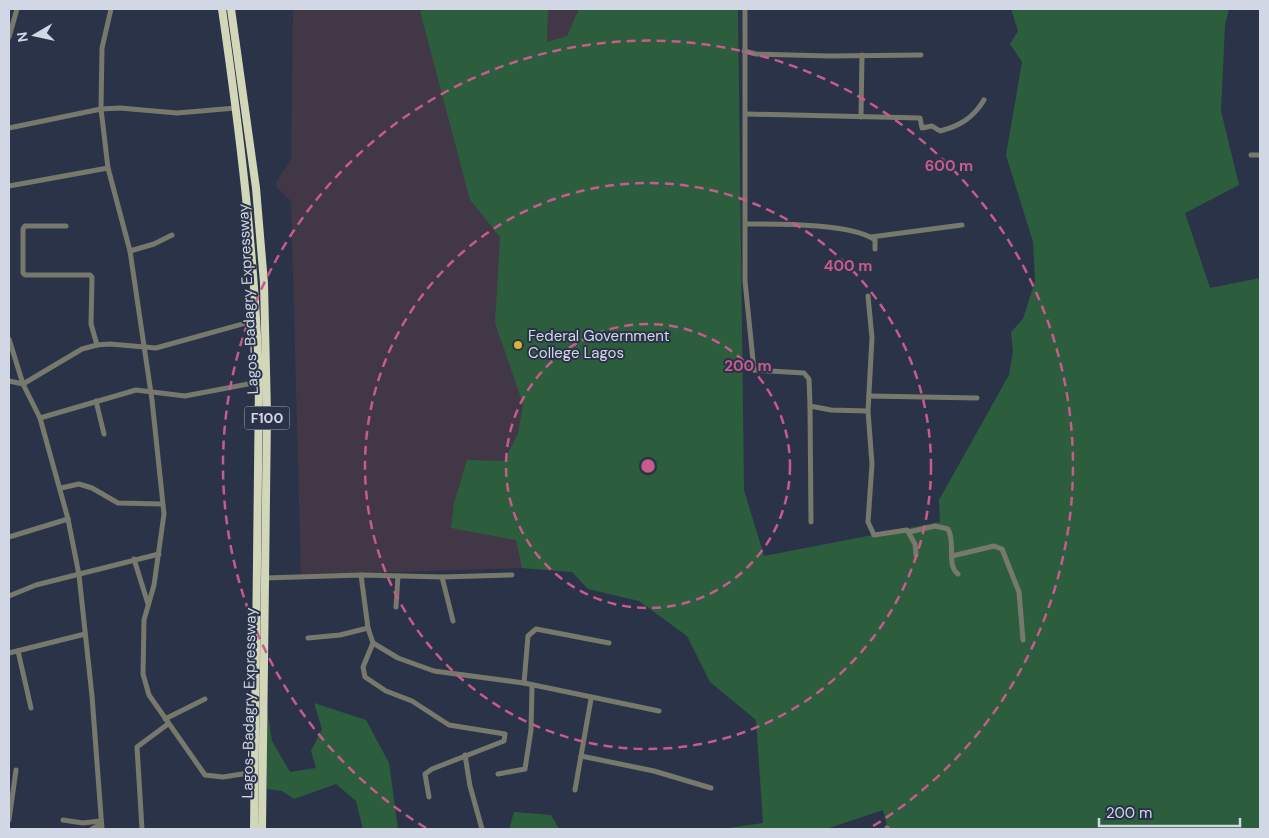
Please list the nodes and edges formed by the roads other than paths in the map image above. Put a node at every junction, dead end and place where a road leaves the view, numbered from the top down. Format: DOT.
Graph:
graph roads {
  1 [pos="17,9"];
  2 [pos="111,9"];
  3 [pos="222,9"];
  4 [pos="231,9"];
  5 [pos="745,9"];
  6 [pos="9,37"];
  7 [pos="744,51"];
  8 [pos="862,55"];
  9 [pos="921,55"];
  10 [pos="984,100"];
  11 [pos="237,108"];
  12 [pos="101,109"];
  13 [pos="747,114"];
  14 [pos="861,117"];
  15 [pos="9,128"];
  16 [pos="1251,155"];
  17 [pos="1260,155"];
  18 [pos="108,168"];
  19 [pos="9,186"];
  20 [pos="746,224"];
  21 [pos="962,225"];
  22 [pos="66,226"];
  23 [pos="172,235"];
  24 [pos="871,237"];
  25 [pos="875,250"];
  26 [pos="130,251"];
  27 [pos="868,296"];
  28 [pos="257,320"];
  29 [pos="9,338"];
  30 [pos="97,344"];
  31 [pos="145,348"];
  32 [pos="9,382"];
  33 [pos="259,382"];
  34 [pos="23,384"];
  35 [pos="150,392"];
  36 [pos="869,396"];
  37 [pos="978,398"];
  38 [pos="96,401"];
  39 [pos="810,406"];
  40 [pos="868,411"];
  41 [pos="40,418"];
  42 [pos="104,434"];
  43 [pos="61,488"];
  44 [pos="162,504"];
  45 [pos="68,519"];
  46 [pos="811,522"];
  47 [pos="909,532"];
  48 [pos="9,537"];
  49 [pos="160,554"];
  50 [pos="916,555"];
  51 [pos="952,556"];
  52 [pos="134,559"];
  53 [pos="958,574"];
  54 [pos="79,575"];
  55 [pos="361,575"];
  56 [pos="512,575"];
  57 [pos="398,576"];
  58 [pos="442,577"];
  59 [pos="265,578"];
  60 [pos="9,596"];
  61 [pos="148,604"];
  62 [pos="396,607"];
  63 [pos="453,620"];
  64 [pos="368,628"];
  65 [pos="85,634"];
  66 [pos="308,638"];
  67 [pos="1023,640"];
  68 [pos="373,643"];
  69 [pos="609,643"];
  70 [pos="18,651"];
  71 [pos="9,653"];
  72 [pos="524,683"];
  73 [pos="532,686"];
  74 [pos="591,698"];
  75 [pos="205,699"];
  76 [pos="31,708"];
  77 [pos="659,711"];
  78 [pos="167,722"];
  79 [pos="465,755"];
  80 [pos="581,756"];
  81 [pos="16,770"];
  82 [pos="255,772"];
  83 [pos="498,774"];
  84 [pos="711,788"];
  85 [pos="575,790"];
  86 [pos="429,797"];
  87 [pos="9,820"];
  88 [pos="64,820"];
  89 [pos="101,825"];
  90 [pos="92,829"];
  91 [pos="142,829"];
  92 [pos="254,829"];
  93 [pos="262,829"];
  94 [pos="482,829"];
  1 -- 6 [label="street"];
  2 -- 12 [label="street"];
  3 -- 11 [label="highway, Lagos-Badagry Expressway / F100"];
  4 -- 59 [label="highway, Lagos-Badagry Expressway / F100"];
  5 -- 7 [label="street"];
  7 -- 8 [label="street"];
  7 -- 13 [label="street"];
  8 -- 9 [label="street"];
  8 -- 14 [label="street"];
  10 -- 14 [label="street"];
  11 -- 12 [label="street"];
  11 -- 28 [label="highway, Lagos-Badagry Expressway / F100"];
  12 -- 15 [label="street"];
  12 -- 18 [label="street"];
  13 -- 14 [label="street"];
  13 -- 20 [label="street"];
  16 -- 17 [label="street"];
  18 -- 19 [label="street"];
  18 -- 26 [label="street"];
  20 -- 24 [label="street"];
  20 -- 39 [label="street"];
  21 -- 24 [label="street"];
  22 -- 30 [label="street"];
  23 -- 26 [label="street"];
  24 -- 25 [label="street"];
  26 -- 31 [label="street"];
  27 -- 36 [label="street"];
  28 -- 31 [label="street"];
  28 -- 33 [label="highway, Lagos-Badagry Expressway / F100"];
  29 -- 34 [label="street"];
  30 -- 31 [label="street"];
  30 -- 34 [label="street"];
  31 -- 35 [label="street"];
  32 -- 34 [label="street"];
  33 -- 35 [label="street"];
  33 -- 82 [label="highway, Lagos-Badagry Expressway / F100"];
  34 -- 41 [label="street"];
  35 -- 38 [label="street"];
  35 -- 44 [label="street"];
  36 -- 37 [label="street"];
  36 -- 40 [label="street"];
  38 -- 41 [label="street"];
  38 -- 42 [label="street"];
  39 -- 40 [label="street"];
  39 -- 46 [label="street"];
  40 -- 47 [label="street"];
  41 -- 43 [label="street"];
  43 -- 44 [label="street"];
  43 -- 45 [label="street"];
  44 -- 49 [label="street"];
  45 -- 48 [label="street"];
  45 -- 54 [label="street"];
  47 -- 50 [label="street"];
  47 -- 51 [label="street"];
  49 -- 52 [label="street"];
  49 -- 61 [label="street"];
  51 -- 53 [label="street"];
  51 -- 67 [label="street"];
  52 -- 54 [label="street"];
  52 -- 61 [label="street"];
  54 -- 60 [label="street"];
  54 -- 65 [label="street"];
  55 -- 57 [label="street"];
  55 -- 59 [label="street"];
  55 -- 64 [label="street"];
  56 -- 58 [label="street"];
  57 -- 58 [label="street"];
  57 -- 62 [label="street"];
  58 -- 63 [label="street"];
  59 -- 93 [label="highway, Lagos-Badagry Expressway / F100"];
  61 -- 78 [label="street"];
  64 -- 66 [label="street"];
  64 -- 68 [label="street"];
  65 -- 70 [label="street"];
  65 -- 89 [label="street"];
  68 -- 72 [label="street"];
  68 -- 79 [label="street"];
  69 -- 72 [label="street"];
  70 -- 71 [label="street"];
  70 -- 76 [label="street"];
  72 -- 73 [label="street"];
  73 -- 74 [label="street"];
  73 -- 83 [label="street"];
  74 -- 77 [label="street"];
  74 -- 80 [label="street"];
  75 -- 78 [label="street"];
  78 -- 82 [label="street"];
  78 -- 91 [label="street"];
  79 -- 86 [label="street"];
  79 -- 94 [label="street"];
  80 -- 84 [label="street"];
  80 -- 85 [label="street"];
  81 -- 87 [label="street"];
  82 -- 92 [label="highway, Lagos-Badagry Expressway / F100"];
  88 -- 89 [label="street"];
  89 -- 90 [label="street"];
}
